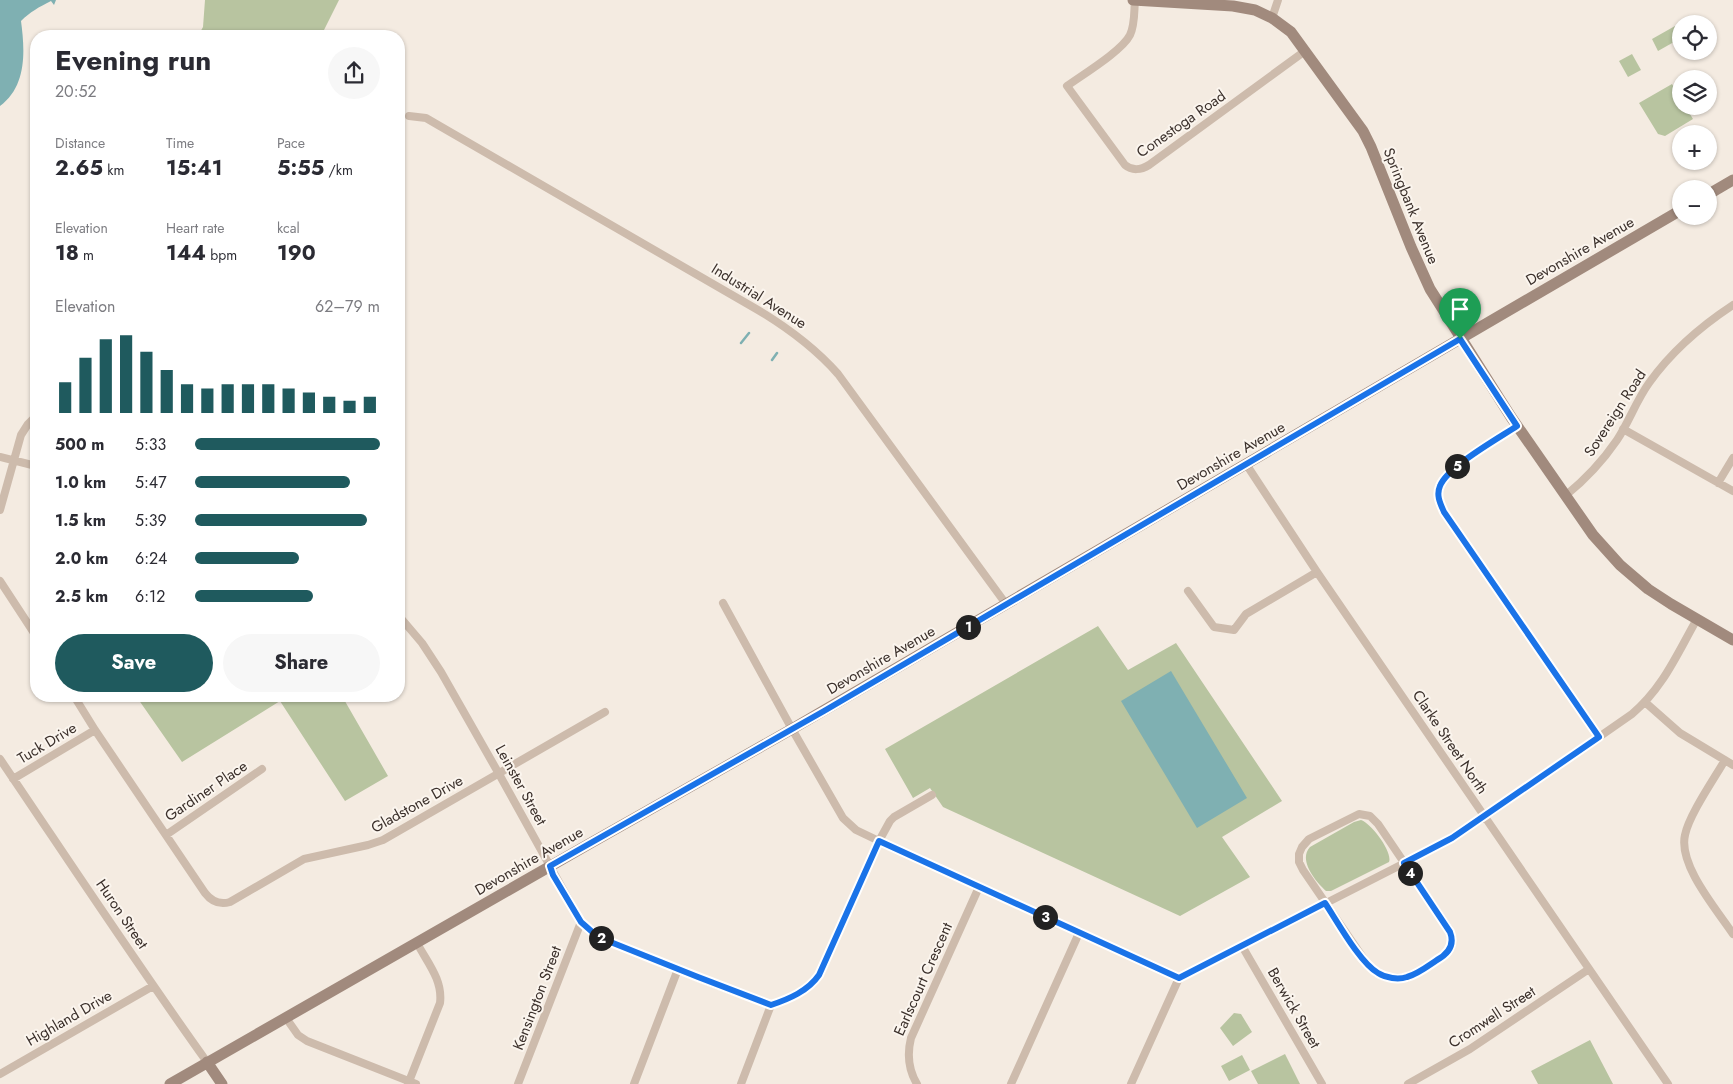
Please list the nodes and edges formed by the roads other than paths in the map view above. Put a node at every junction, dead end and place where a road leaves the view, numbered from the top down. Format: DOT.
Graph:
graph roads {
  1 [pos="1134,0"];
  2 [pos="1278,0"];
  3 [pos="1272,18"];
  4 [pos="1305,51"];
  5 [pos="409,116"];
  6 [pos="1733,181"];
  7 [pos="1717,190"];
  8 [pos="1672,215"];
  9 [pos="1733,305"];
  10 [pos="1460,339"];
  11 [pos="30,422"];
  12 [pos="1517,426"];
  13 [pos="1623,429"];
  14 [pos="0,457"];
  15 [pos="1733,458"];
  16 [pos="14,460"];
  17 [pos="30,464"];
  18 [pos="1246,464"];
  19 [pos="1718,483"];
  20 [pos="1733,491"];
  21 [pos="1565,496"];
  22 [pos="0,510"];
  23 [pos="1316,572"];
  24 [pos="0,581"];
  25 [pos="1188,590"];
  26 [pos="723,603"];
  27 [pos="1006,604"];
  28 [pos="1696,619"];
  29 [pos="405,623"];
  30 [pos="30,627"];
  31 [pos="1733,640"];
  32 [pos="78,702"];
  33 [pos="1646,703"];
  34 [pos="604,712"];
  35 [pos="792,729"];
  36 [pos="95,730"];
  37 [pos="1599,737"];
  38 [pos="0,759"];
  39 [pos="1725,760"];
  40 [pos="1733,764"];
  41 [pos="262,770"];
  42 [pos="499,774"];
  43 [pos="13,779"];
  44 [pos="932,795"];
  45 [pos="1484,817"];
  46 [pos="166,835"];
  47 [pos="879,841"];
  48 [pos="1404,863"];
  49 [pos="550,866"];
  50 [pos="979,887"];
  51 [pos="1325,903"];
  52 [pos="581,922"];
  53 [pos="1079,933"];
  54 [pos="1733,934"];
  55 [pos="416,942"];
  56 [pos="1242,946"];
  57 [pos="678,969"];
  58 [pos="1589,969"];
  59 [pos="1179,978"];
  60 [pos="153,986"];
  61 [pos="771,1005"];
  62 [pos="286,1018"];
  63 [pos="207,1062"];
  64 [pos="0,1074"];
  65 [pos="411,1083"];
  66 [pos="170,1084"];
  67 [pos="222,1084"];
  68 [pos="518,1084"];
  69 [pos="634,1084"];
  70 [pos="741,1084"];
  71 [pos="917,1084"];
  72 [pos="1011,1084"];
  73 [pos="1131,1084"];
  74 [pos="1322,1084"];
  75 [pos="1408,1084"];
  76 [pos="1668,1084"];
  1 -- 3 [label="main road, Springbank Avenue"];
  1 -- 4 [label="street, Conestoga Road"];
  2 -- 3 [label="street"];
  3 -- 4 [label="main road, Springbank Avenue"];
  4 -- 10 [label="main road, Springbank Avenue"];
  5 -- 27 [label="street, Industrial Avenue"];
  6 -- 7 [label="main road"];
  8 -- 10 [label="main road, Devonshire Avenue"];
  9 -- 13 [label="street, Sovereign Road"];
  10 -- 12 [label="main road, Springbank Avenue"];
  10 -- 18 [label="main road, Devonshire Avenue"];
  11 -- 16 [label="street"];
  12 -- 21 [label="main road, Springbank Avenue"];
  12 -- 37 [label="street"];
  13 -- 19 [label="street"];
  13 -- 21 [label="street, Sovereign Road"];
  14 -- 16 [label="street"];
  15 -- 19 [label="street"];
  16 -- 17 [label="street"];
  16 -- 22 [label="street"];
  18 -- 23 [label="street, Clarke Street North"];
  18 -- 27 [label="main road, Devonshire Avenue"];
  19 -- 20 [label="street"];
  21 -- 28 [label="main road, Springbank Avenue"];
  23 -- 25 [label="street"];
  23 -- 45 [label="street, Clarke Street North"];
  24 -- 30 [label="street"];
  26 -- 35 [label="street"];
  27 -- 35 [label="main road, Devonshire Avenue"];
  28 -- 31 [label="main road, Springbank Avenue"];
  28 -- 33 [label="street"];
  29 -- 42 [label="street, Leinster Street"];
  32 -- 36 [label="street, Gladstone Drive"];
  33 -- 37 [label="street"];
  33 -- 39 [label="street"];
  34 -- 42 [label="street, Gladstone Drive"];
  35 -- 47 [label="street"];
  35 -- 49 [label="main road, Devonshire Avenue"];
  36 -- 43 [label="street, Tuck Drive"];
  36 -- 46 [label="street, Gladstone Drive"];
  37 -- 45 [label="street"];
  38 -- 43 [label="street, Huron Street"];
  39 -- 40 [label="street"];
  39 -- 54 [label="street"];
  41 -- 46 [label="street, Gardiner Place"];
  42 -- 46 [label="street, Gladstone Drive"];
  42 -- 49 [label="street, Leinster Street"];
  43 -- 60 [label="street, Huron Street"];
  44 -- 47 [label="street"];
  45 -- 48 [label="street"];
  45 -- 58 [label="street, Clarke Street North"];
  47 -- 50 [label="street"];
  47 -- 61 [label="street"];
  48 -- 51 [label="street"];
  48 -- 51 [label="street"];
  48 -- 51 [label="street"];
  49 -- 52 [label="street, Leinster Street"];
  49 -- 55 [label="main road, Devonshire Avenue"];
  50 -- 53 [label="street"];
  50 -- 71 [label="street, Earlscourt Crescent"];
  51 -- 56 [label="street"];
  52 -- 57 [label="street, Leinster Street"];
  52 -- 68 [label="street, Kensington Street"];
  53 -- 59 [label="street"];
  53 -- 72 [label="street"];
  55 -- 62 [label="main road, Devonshire Avenue"];
  55 -- 65 [label="street"];
  56 -- 59 [label="street"];
  56 -- 74 [label="street, Berwick Street"];
  57 -- 61 [label="street, Leinster Street"];
  57 -- 69 [label="street"];
  58 -- 75 [label="street, Cromwell Street"];
  58 -- 76 [label="street, Clarke Street North"];
  59 -- 73 [label="street"];
  60 -- 63 [label="street, Huron Street"];
  60 -- 64 [label="street, Highland Drive"];
  61 -- 70 [label="street"];
  62 -- 63 [label="main road, Devonshire Avenue"];
  62 -- 65 [label="street"];
  63 -- 66 [label="main road, Devonshire Avenue"];
  63 -- 67 [label="main road, Huron Street"];
}
